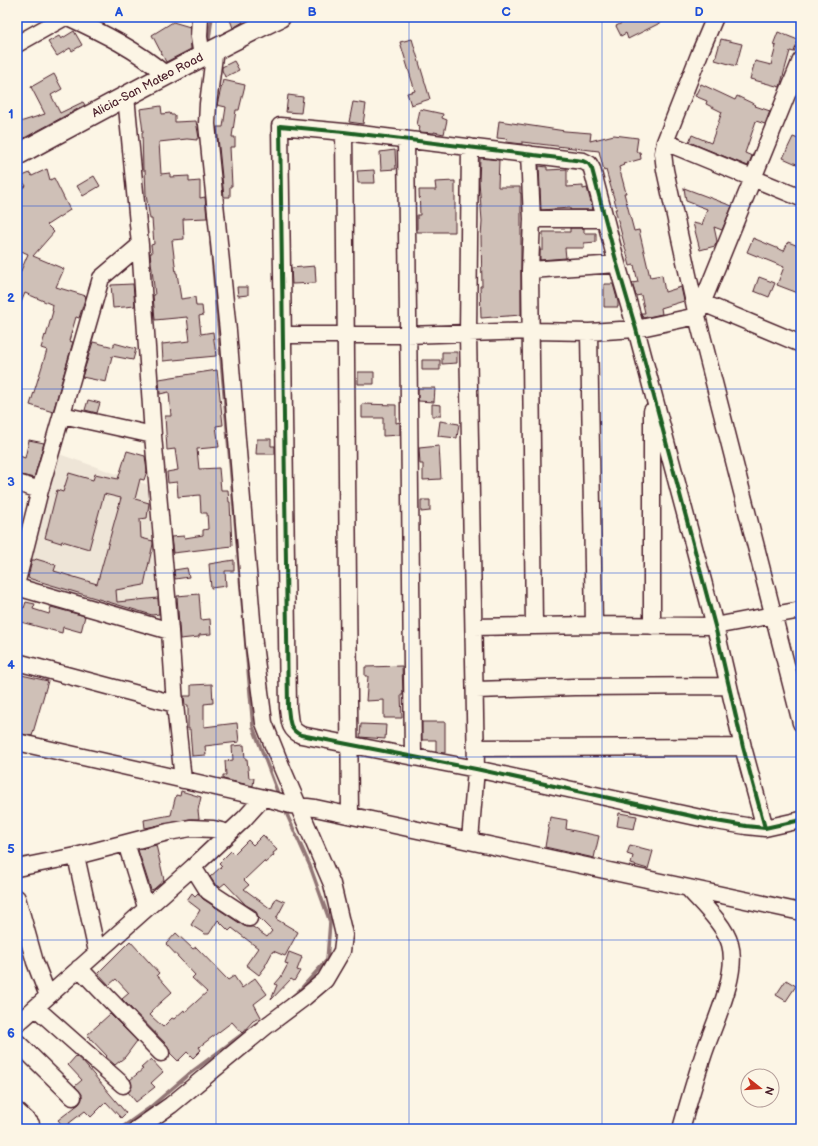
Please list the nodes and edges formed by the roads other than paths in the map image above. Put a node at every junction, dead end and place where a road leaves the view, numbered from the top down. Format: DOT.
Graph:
graph roads {
  1 [pos="67,17"];
  2 [pos="200,17"];
  3 [pos="280,17"];
  4 [pos="716,17"];
  5 [pos="17,44"];
  6 [pos="207,53"];
  7 [pos="801,60"];
  8 [pos="166,75"];
  9 [pos="126,96"];
  10 [pos="344,132"];
  11 [pos="406,140"];
  12 [pos="665,142"];
  13 [pos="470,147"];
  14 [pos="529,154"];
  15 [pos="17,155"];
  16 [pos="753,177"];
  17 [pos="801,198"];
  18 [pos="532,219"];
  19 [pos="605,219"];
  20 [pos="140,245"];
  21 [pos="617,264"];
  22 [pos="530,270"];
  23 [pos="700,309"];
  24 [pos="636,329"];
  25 [pos="532,331"];
  26 [pos="589,332"];
  27 [pos="283,334"];
  28 [pos="346,334"];
  29 [pos="468,334"];
  30 [pos="407,335"];
  31 [pos="801,344"];
  32 [pos="652,388"];
  33 [pos="62,415"];
  34 [pos="153,435"];
  35 [pos="17,483"];
  36 [pos="40,490"];
  37 [pos="17,581"];
  38 [pos="17,587"];
  39 [pos="801,610"];
  40 [pos="773,615"];
  41 [pos="594,625"];
  42 [pos="534,626"];
  43 [pos="652,626"];
  44 [pos="715,626"];
  45 [pos="474,627"];
  46 [pos="170,631"];
  47 [pos="17,662"];
  48 [pos="729,686"];
  49 [pos="476,690"];
  50 [pos="175,704"];
  51 [pos="801,723"];
  52 [pos="17,742"];
  53 [pos="349,744"];
  54 [pos="743,747"];
  55 [pos="476,748"];
  56 [pos="413,756"];
  57 [pos="476,769"];
  58 [pos="183,780"];
  59 [pos="268,799"];
  60 [pos="295,806"];
  61 [pos="350,815"];
  62 [pos="801,820"];
  63 [pos="765,828"];
  64 [pos="229,833"];
  65 [pos="470,840"];
  66 [pos="126,843"];
  67 [pos="76,856"];
  68 [pos="193,867"];
  69 [pos="17,868"];
  70 [pos="688,888"];
  71 [pos="17,898"];
  72 [pos="146,907"];
  73 [pos="801,912"];
  74 [pos="249,918"];
  75 [pos="97,952"];
  76 [pos="79,968"];
  77 [pos="48,996"];
  78 [pos="36,1008"];
  79 [pos="17,1024"];
  80 [pos="17,1042"];
  81 [pos="161,1053"];
  82 [pos="123,1085"];
  83 [pos="73,1097"];
  84 [pos="17,1111"];
  85 [pos="31,1124"];
  86 [pos="137,1129"];
  87 [pos="681,1129"];
  1 -- 5 [label="street"];
  1 -- 8 [label="street"];
  2 -- 6 [label="street"];
  3 -- 6 [label="main road, Alicia-San Mateo Road"];
  4 -- 12 [label="street"];
  6 -- 8 [label="main road, Alicia-San Mateo Road"];
  6 -- 60 [label="street"];
  7 -- 16 [label="street"];
  8 -- 9 [label="main road, Alicia-San Mateo Road"];
  9 -- 15 [label="main road, Alicia-San Mateo Road"];
  9 -- 20 [label="street"];
  10 -- 11 [label="street"];
  10 -- 27 [label="street"];
  10 -- 28 [label="street"];
  11 -- 13 [label="street"];
  11 -- 30 [label="street"];
  12 -- 16 [label="street"];
  12 -- 23 [label="street"];
  13 -- 14 [label="street"];
  13 -- 29 [label="street"];
  14 -- 18 [label="street"];
  14 -- 19 [label="street"];
  16 -- 17 [label="street"];
  16 -- 23 [label="street"];
  18 -- 19 [label="street"];
  18 -- 22 [label="street"];
  19 -- 21 [label="street"];
  20 -- 33 [label="street"];
  20 -- 34 [label="street"];
  21 -- 22 [label="street"];
  21 -- 24 [label="street"];
  22 -- 25 [label="street"];
  23 -- 24 [label="street"];
  23 -- 31 [label="street"];
  23 -- 40 [label="street"];
  24 -- 26 [label="street"];
  24 -- 32 [label="street"];
  25 -- 26 [label="street"];
  25 -- 29 [label="street"];
  25 -- 42 [label="street"];
  26 -- 41 [label="street"];
  27 -- 28 [label="street"];
  27 -- 53 [label="street"];
  28 -- 30 [label="street"];
  28 -- 53 [label="street"];
  29 -- 30 [label="street"];
  29 -- 45 [label="street"];
  30 -- 56 [label="street"];
  32 -- 43 [label="street"];
  32 -- 44 [label="street"];
  33 -- 34 [label="street"];
  33 -- 36 [label="street"];
  34 -- 46 [label="street"];
  35 -- 36 [label="street"];
  36 -- 37 [label="street"];
  38 -- 46 [label="street"];
  39 -- 40 [label="street"];
  40 -- 44 [label="street"];
  40 -- 51 [label="street"];
  41 -- 42 [label="street"];
  41 -- 43 [label="street"];
  42 -- 45 [label="street"];
  43 -- 44 [label="street"];
  44 -- 48 [label="street"];
  45 -- 49 [label="street"];
  46 -- 50 [label="street"];
  47 -- 50 [label="street"];
  48 -- 49 [label="street"];
  48 -- 54 [label="street"];
  49 -- 55 [label="street"];
  50 -- 58 [label="street"];
  52 -- 58 [label="street"];
  53 -- 56 [label="street"];
  53 -- 61 [label="street"];
  54 -- 55 [label="street"];
  54 -- 63 [label="street"];
  55 -- 57 [label="street"];
  56 -- 57 [label="street"];
  57 -- 63 [label="street"];
  57 -- 65 [label="street"];
  58 -- 59 [label="street"];
  59 -- 60 [label="street"];
  59 -- 64 [label="street"];
  60 -- 61 [label="street"];
  60 -- 86 [label="street"];
  61 -- 65 [label="street"];
  62 -- 63 [label="street"];
  64 -- 66 [label="street"];
  64 -- 68 [label="street"];
  65 -- 70 [label="street"];
  66 -- 67 [label="street"];
  66 -- 72 [label="street"];
  67 -- 69 [label="street"];
  67 -- 75 [label="street"];
  68 -- 72 [label="street"];
  68 -- 74 [label="street"];
  70 -- 73 [label="street"];
  70 -- 87 [label="street"];
  71 -- 77 [label="street"];
  72 -- 75 [label="street"];
  75 -- 76 [label="street"];
  76 -- 77 [label="street"];
  76 -- 81 [label="street"];
  77 -- 78 [label="street"];
  78 -- 79 [label="street"];
  78 -- 82 [label="street"];
  80 -- 83 [label="street"];
  84 -- 85 [label="street"];
}
